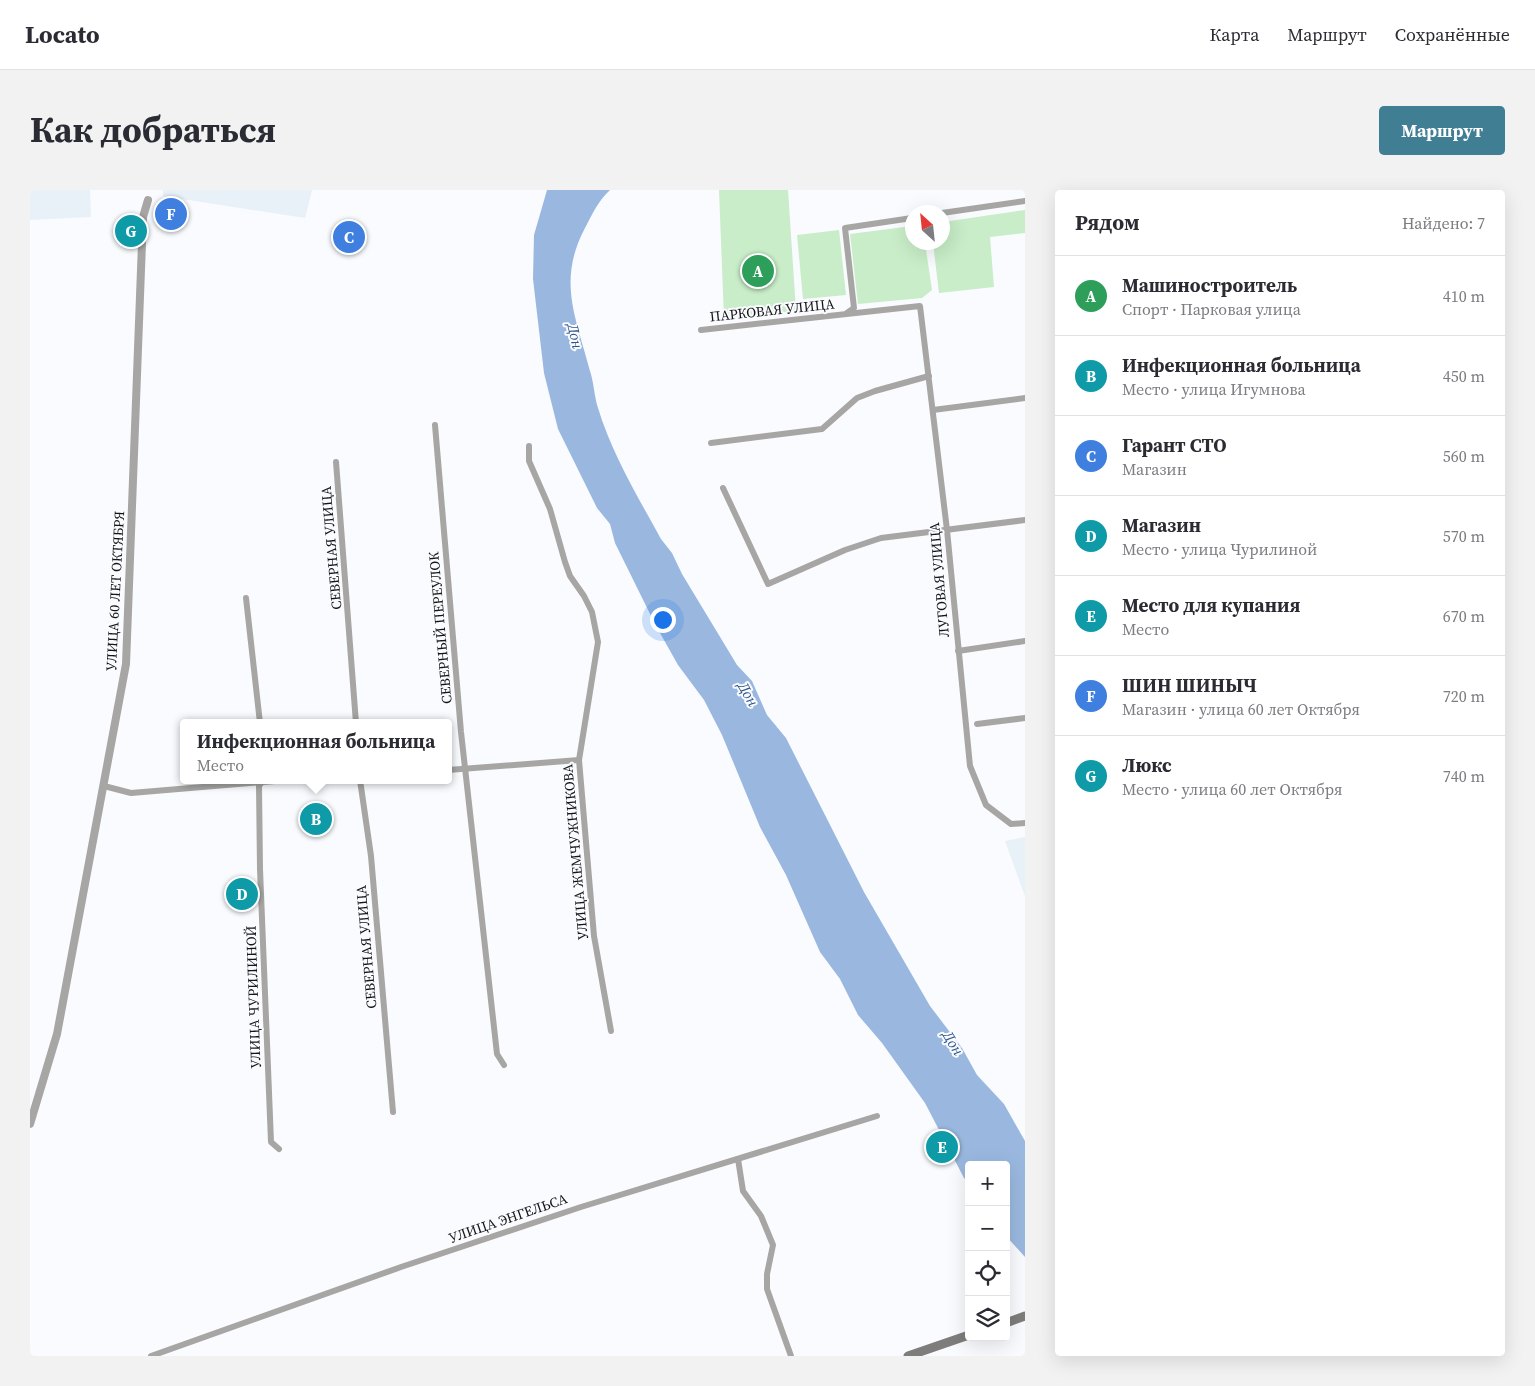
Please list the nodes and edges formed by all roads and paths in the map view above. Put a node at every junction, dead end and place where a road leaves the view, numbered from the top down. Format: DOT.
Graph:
graph roads {
  1 [pos="148,200"];
  2 [pos="1025,201"];
  3 [pos="950,212"];
  4 [pos="905,219"];
  5 [pos="920,306"];
  6 [pos="846,314"];
  7 [pos="701,330"];
  8 [pos="929,376"];
  9 [pos="1025,398"];
  10 [pos="933,410"];
  11 [pos="435,425"];
  12 [pos="711,443"];
  13 [pos="529,446"];
  14 [pos="336,462"];
  15 [pos="724,488"];
  16 [pos="1025,520"];
  17 [pos="947,530"];
  18 [pos="246,598"];
  19 [pos="1025,641"];
  20 [pos="958,651"];
  21 [pos="1025,718"];
  22 [pos="260,719"];
  23 [pos="356,719"];
  24 [pos="977,724"];
  25 [pos="578,760"];
  26 [pos="467,769"];
  27 [pos="452,770"];
  28 [pos="233,784"];
  29 [pos="261,784"];
  30 [pos="361,784"];
  31 [pos="104,786"];
  32 [pos="1025,823"];
  33 [pos="611,1031"];
  34 [pos="504,1065"];
  35 [pos="393,1112"];
  36 [pos="876,1116"];
  37 [pos="30,1124"];
  38 [pos="280,1149"];
  39 [pos="738,1159"];
  40 [pos="1024,1317"];
  41 [pos="1010,1322"];
  42 [pos="965,1337"];
  43 [pos="151,1356"];
  44 [pos="791,1356"];
  45 [pos="908,1356"];
  1 -- 31 [label="street, УЛИЦА 60 ЛЕТ ОКТЯБРЯ"];
  2 -- 3 [label="street"];
  4 -- 6 [label="street, ПАРКОВАЯ УЛИЦА"];
  5 -- 6 [label="street, ПАРКОВАЯ УЛИЦА"];
  5 -- 8 [label="street, ЛУГОВАЯ УЛИЦА"];
  6 -- 7 [label="street, ПАРКОВАЯ УЛИЦА"];
  8 -- 10 [label="street, ЛУГОВАЯ УЛИЦА"];
  8 -- 12 [label="street"];
  9 -- 10 [label="street"];
  10 -- 17 [label="street, ЛУГОВАЯ УЛИЦА"];
  11 -- 26 [label="street, СЕВЕРНЫЙ ПЕРЕУЛОК"];
  13 -- 25 [label="street, УЛИЦА ЖЕМЧУЖНИКОВА"];
  14 -- 23 [label="street, СЕВЕРНАЯ УЛИЦА"];
  15 -- 17 [label="street"];
  16 -- 17 [label="street"];
  17 -- 20 [label="street, ЛУГОВАЯ УЛИЦА"];
  18 -- 22 [label="street"];
  19 -- 20 [label="street"];
  20 -- 32 [label="street, ЛУГОВАЯ УЛИЦА"];
  21 -- 24 [label="street"];
  25 -- 26 [label="street"];
  25 -- 33 [label="street, УЛИЦА ЖЕМЧУЖНИКОВА"];
  26 -- 27 [label="street"];
  26 -- 34 [label="street, СЕВЕРНЫЙ ПЕРЕУЛОК"];
  28 -- 31 [label="street"];
  29 -- 38 [label="street, УЛИЦА ЧУРИЛИНОЙ"];
  30 -- 35 [label="street, СЕВЕРНАЯ УЛИЦА"];
  31 -- 37 [label="street, УЛИЦА 60 ЛЕТ ОКТЯБРЯ"];
  36 -- 39 [label="street, УЛИЦА ЭНГЕЛЬСА"];
  39 -- 43 [label="street, УЛИЦА ЭНГЕЛЬСА"];
  39 -- 44 [label="street"];
  40 -- 41 [label="main road"];
  42 -- 45 [label="main road"];
}
